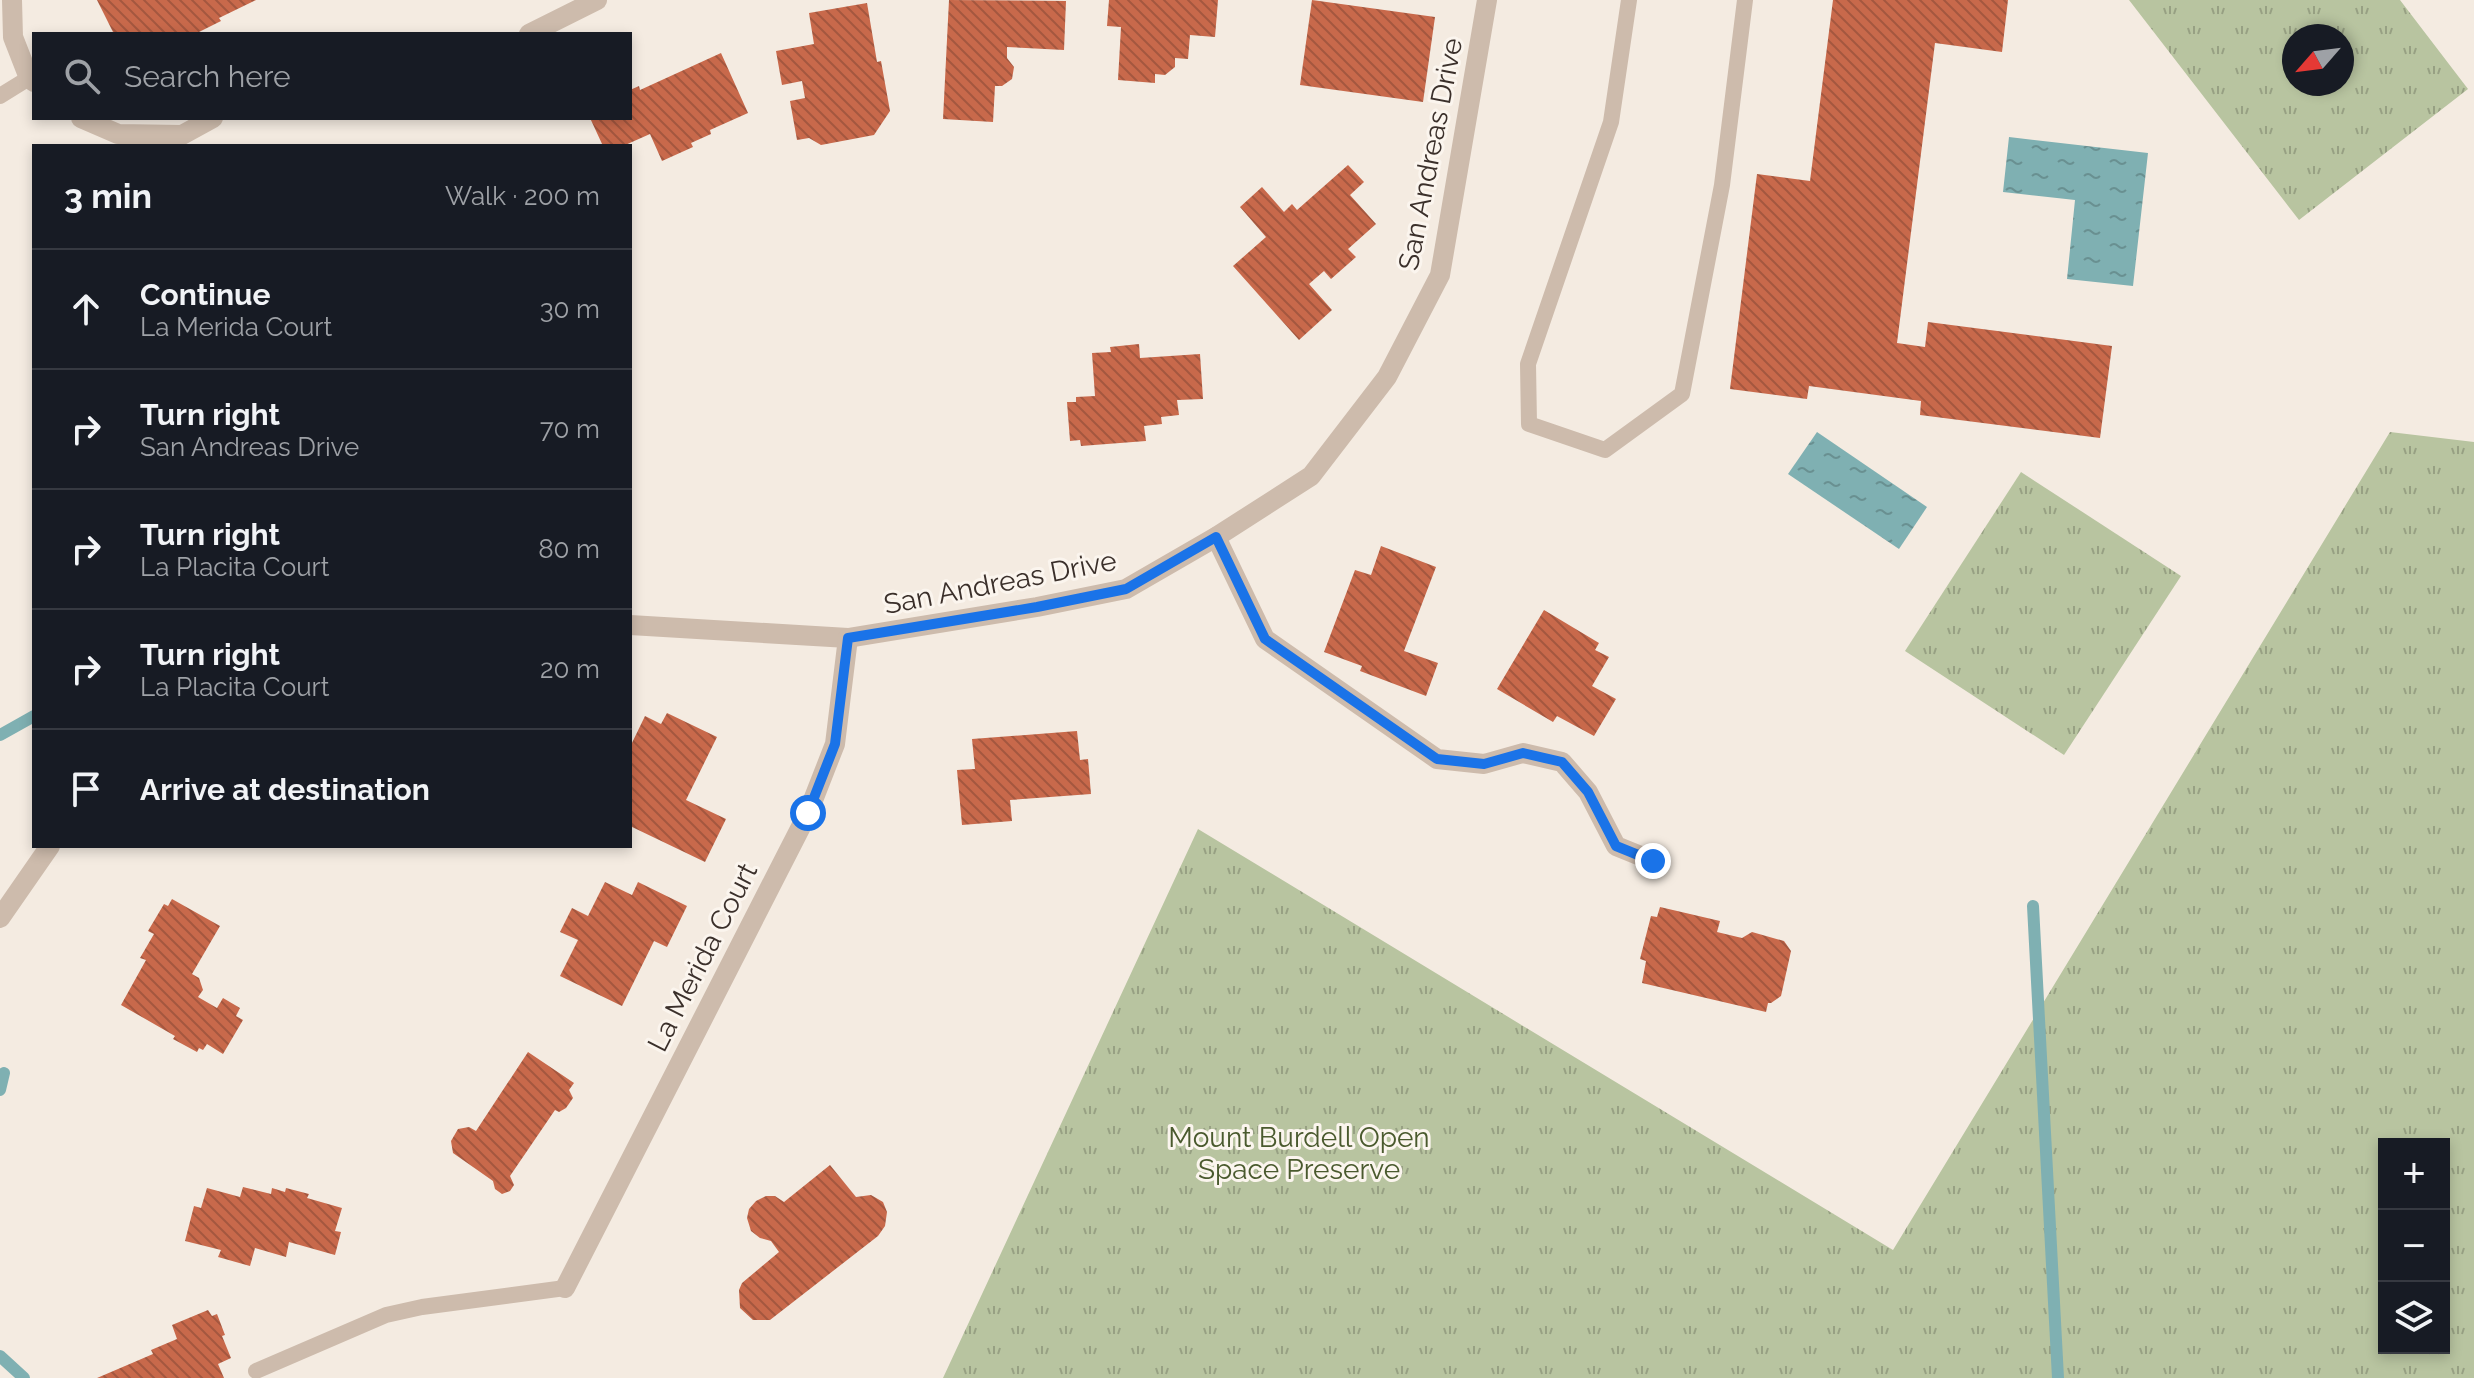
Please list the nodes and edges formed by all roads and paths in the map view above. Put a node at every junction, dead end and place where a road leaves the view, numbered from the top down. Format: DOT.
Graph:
graph roads {
  1 [pos="12,0"];
  2 [pos="597,0"];
  3 [pos="1487,0"];
  4 [pos="1629,0"];
  5 [pos="1745,0"];
  6 [pos="533,32"];
  7 [pos="32,80"];
  8 [pos="0,96"];
  9 [pos="86,120"];
  10 [pos="209,120"];
  11 [pos="1216,537"];
  12 [pos="632,625"];
  13 [pos="848,638"];
  14 [pos="49,848"];
  15 [pos="1653,861"];
  16 [pos="0,918"];
  17 [pos="565,1288"];
  18 [pos="256,1371"];
  1 -- 7 [label="street"];
  2 -- 6 [label="street"];
  3 -- 11 [label="street, San Andreas Drive"];
  4 -- 5 [label="lane"];
  7 -- 8 [label="lane"];
  9 -- 10 [label="street"];
  11 -- 13 [label="street, San Andreas Drive"];
  11 -- 15 [label="street"];
  12 -- 13 [label="street, San Andreas Drive"];
  13 -- 17 [label="street, La Merida Court"];
  14 -- 16 [label="street"];
  17 -- 18 [label="lane"];
}
